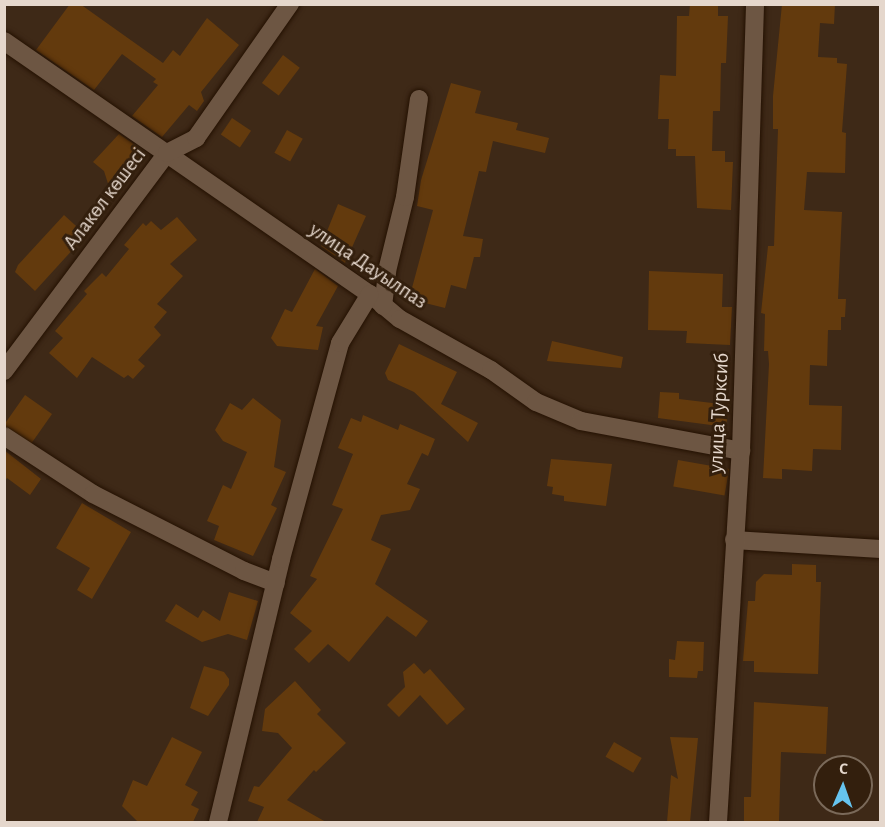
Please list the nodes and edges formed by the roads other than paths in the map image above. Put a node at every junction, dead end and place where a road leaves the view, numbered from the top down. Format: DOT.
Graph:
graph roads {
  1 [pos="290,4"];
  2 [pos="755,4"];
  3 [pos="4,41"];
  4 [pos="419,99"];
  5 [pos="166,153"];
  6 [pos="377,300"];
  7 [pos="4,371"];
  8 [pos="4,436"];
  9 [pos="741,451"];
  10 [pos="734,540"];
  11 [pos="880,549"];
  12 [pos="276,583"];
  13 [pos="218,822"];
  14 [pos="718,822"];
  1 -- 5 [label="street, Алакөл көшесі"];
  2 -- 9 [label="street, улица Турксиб"];
  3 -- 5 [label="street, улица Дауылпаз"];
  4 -- 6 [label="street"];
  5 -- 6 [label="street, улица Дауылпаз"];
  5 -- 7 [label="street, Алакөл көшесі"];
  6 -- 9 [label="street, улица Дауылпаз"];
  6 -- 12 [label="street"];
  8 -- 12 [label="street"];
  9 -- 10 [label="street, улица Турксиб"];
  10 -- 11 [label="street"];
  10 -- 14 [label="street, улица Турксиб"];
  12 -- 13 [label="street"];
}
